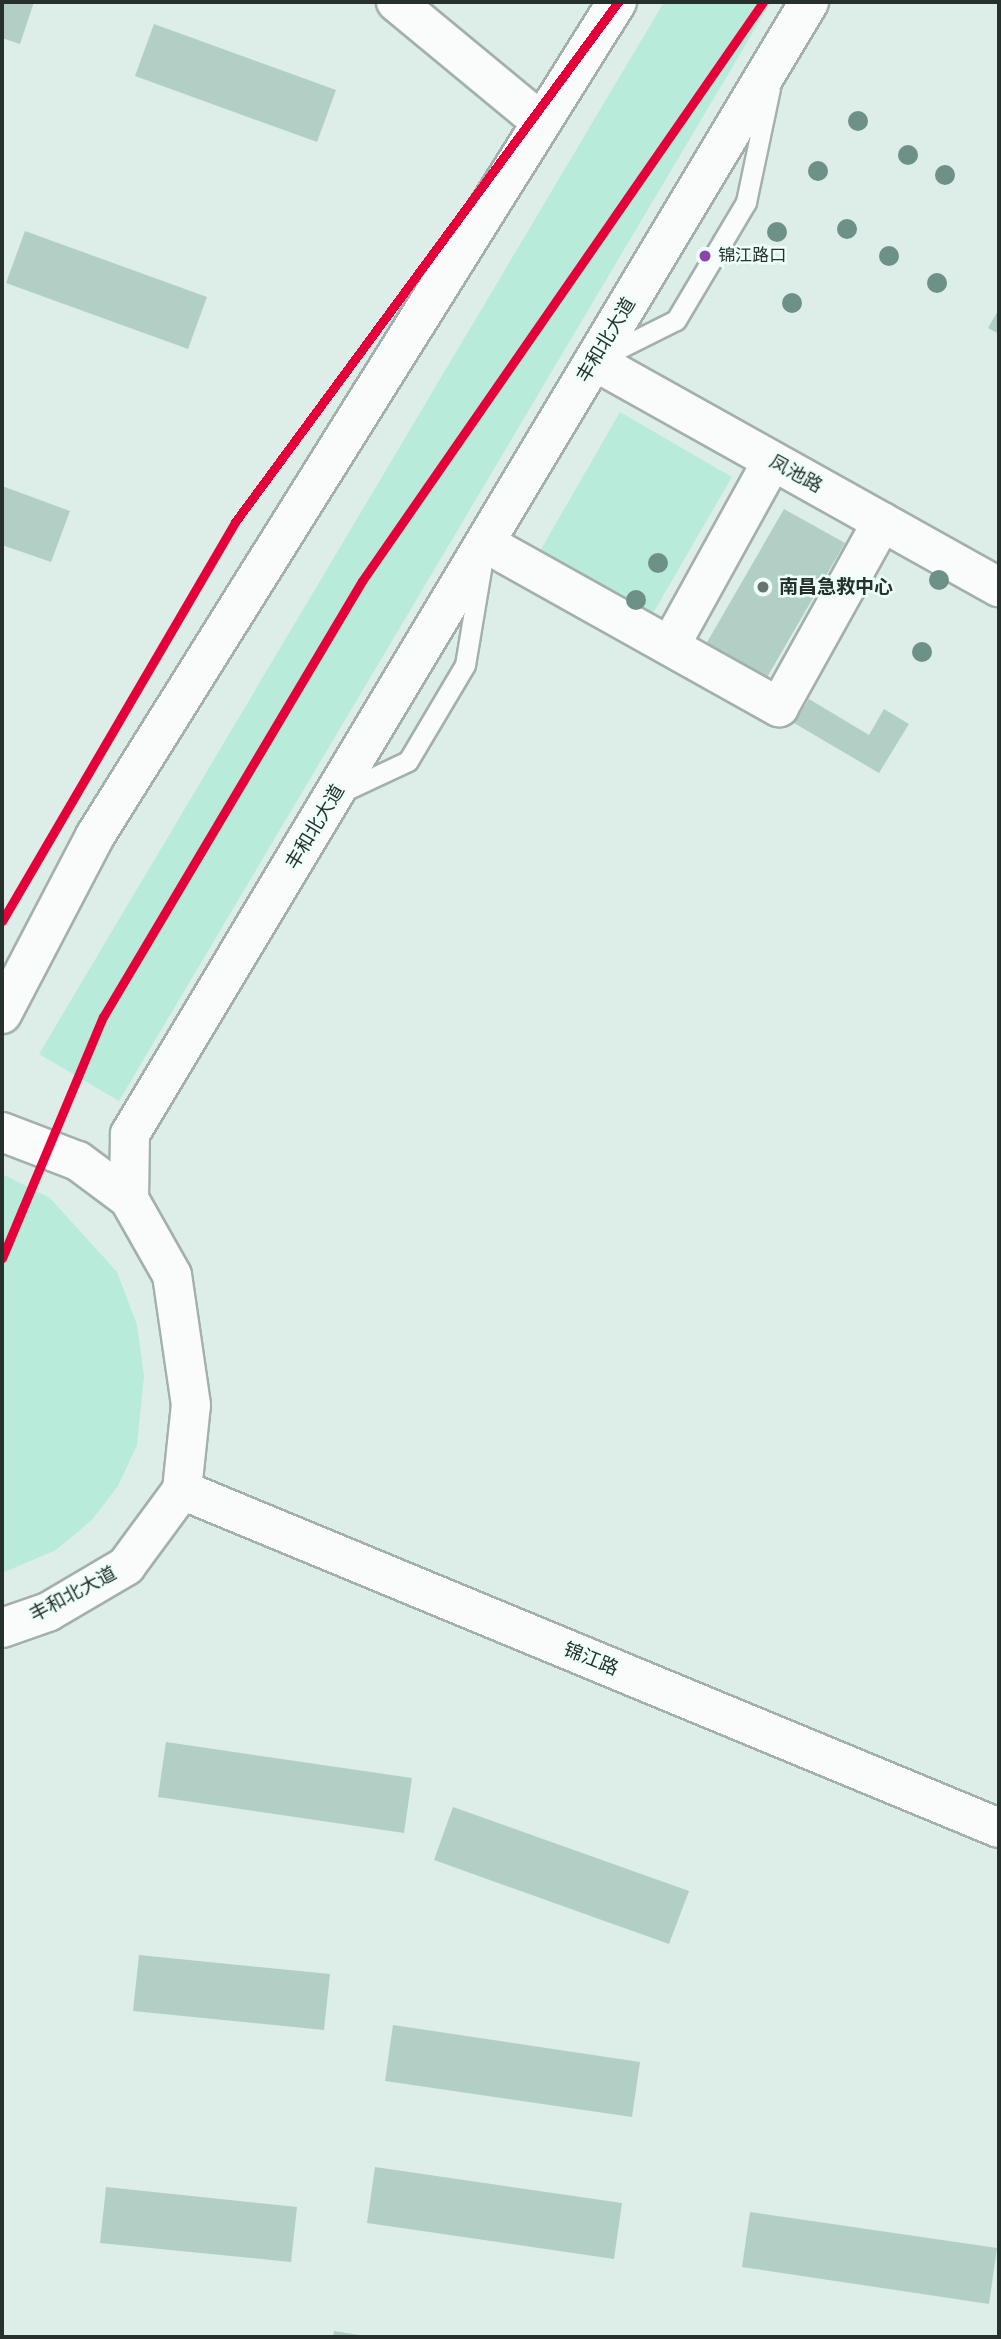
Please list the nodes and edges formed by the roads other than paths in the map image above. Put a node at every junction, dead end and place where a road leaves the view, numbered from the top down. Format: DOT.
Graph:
graph roads {
  1 [pos="396,2"];
  2 [pos="617,2"];
  3 [pos="809,2"];
  4 [pos="541,122"];
  5 [pos="594,361"];
  6 [pos="772,461"];
  7 [pos="882,522"];
  8 [pos="485,543"];
  9 [pos="999,587"];
  10 [pos="670,646"];
  11 [pos="2,1014"];
  12 [pos="2,1132"];
  13 [pos="129,1199"];
  14 [pos="182,1490"];
  15 [pos="2,1628"];
  16 [pos="999,1828"];
  1 -- 4 [label="main road"];
  2 -- 4 [label="main road"];
  3 -- 5 [label="main road, 丰和北大道"];
  4 -- 11 [label="main road"];
  5 -- 6 [label="main road, 凤池路"];
  5 -- 8 [label="main road, 丰和北大道"];
  6 -- 7 [label="main road, 凤池路"];
  6 -- 10 [label="main road"];
  7 -- 9 [label="main road, 凤池路"];
  7 -- 10 [label="main road"];
  8 -- 10 [label="main road"];
  8 -- 13 [label="main road, 丰和北大道"];
  12 -- 13 [label="main road"];
  13 -- 14 [label="main road"];
  14 -- 15 [label="main road, 丰和北大道"];
  14 -- 16 [label="main road, 锦江路"];
}
